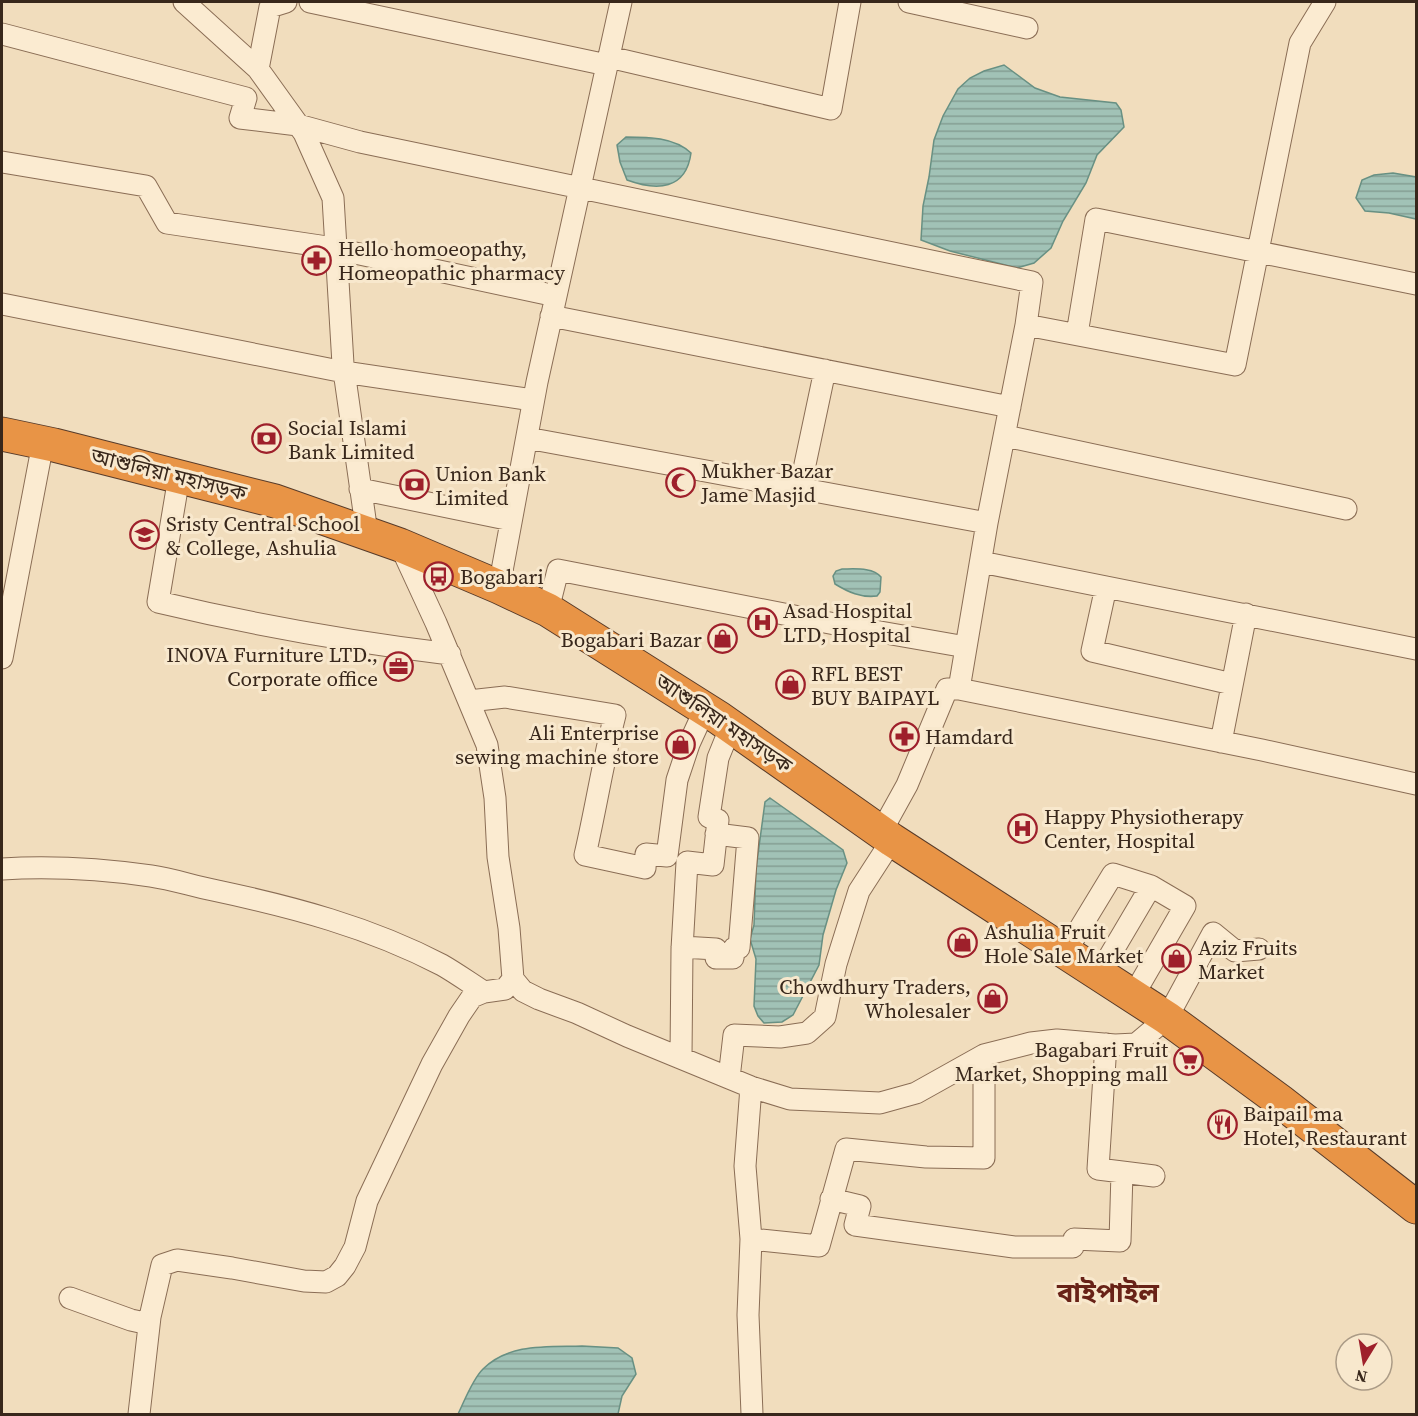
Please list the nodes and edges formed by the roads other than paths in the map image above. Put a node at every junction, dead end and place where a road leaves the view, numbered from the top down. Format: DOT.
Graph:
graph roads {
  1 [pos="184,2"];
  2 [pos="286,2"];
  3 [pos="310,2"];
  4 [pos="621,2"];
  5 [pos="850,2"];
  6 [pos="909,2"];
  7 [pos="1325,2"];
  8 [pos="1027,28"];
  9 [pos="2,34"];
  10 [pos="608,61"];
  11 [pos="258,69"];
  12 [pos="298,125"];
  13 [pos="2,162"];
  14 [pos="579,188"];
  15 [pos="335,248"];
  16 [pos="1257,252"];
  17 [pos="1416,284"];
  18 [pos="2,304"];
  19 [pos="554,306"];
  20 [pos="1026,325"];
  21 [pos="1077,334"];
  22 [pos="825,370"];
  23 [pos="344,372"];
  24 [pos="533,400"];
  25 [pos="1010,407"];
  26 [pos="2,434"];
  27 [pos="1005,436"];
  28 [pos="526,438"];
  29 [pos="43,443"];
  30 [pos="179,477"];
  31 [pos="800,488"];
  32 [pos="360,489"];
  33 [pos="1346,509"];
  34 [pos="512,520"];
  35 [pos="987,523"];
  36 [pos="367,533"];
  37 [pos="400,545"];
  38 [pos="981,562"];
  39 [pos="499,587"];
  40 [pos="1106,587"];
  41 [pos="548,610"];
  42 [pos="1246,614"];
  43 [pos="966,647"];
  44 [pos="1416,649"];
  45 [pos="450,654"];
  46 [pos="2,658"];
  47 [pos="1232,684"];
  48 [pos="959,689"];
  49 [pos="469,701"];
  50 [pos="718,718"];
  51 [pos="1221,742"];
  52 [pos="1416,784"];
  53 [pos="716,834"];
  54 [pos="887,836"];
  55 [pos="2,869"];
  56 [pos="1151,886"];
  57 [pos="682,947"];
  58 [pos="1258,949"];
  59 [pos="1065,953"];
  60 [pos="1099,974"];
  61 [pos="513,979"];
  62 [pos="484,992"];
  63 [pos="1133,996"];
  64 [pos="1167,1018"];
  65 [pos="1106,1044"];
  66 [pos="984,1055"];
  67 [pos="681,1057"];
  68 [pos="729,1078"];
  69 [pos="751,1088"];
  70 [pos="1122,1172"];
  71 [pos="1154,1176"];
  72 [pos="831,1199"];
  73 [pos="1416,1207"];
  74 [pos="751,1239"];
  75 [pos="70,1298"];
  76 [pos="149,1324"];
  77 [pos="139,1414"];
  78 [pos="752,1414"];
  1 -- 11 [label="street"];
  2 -- 11 [label="street"];
  3 -- 10 [label="street"];
  4 -- 10 [label="street"];
  5 -- 10 [label="street"];
  6 -- 8 [label="street"];
  7 -- 16 [label="street"];
  9 -- 12 [label="street"];
  10 -- 14 [label="street"];
  11 -- 12 [label="street"];
  12 -- 14 [label="street"];
  12 -- 15 [label="street"];
  13 -- 15 [label="street"];
  14 -- 19 [label="street"];
  14 -- 20 [label="street"];
  15 -- 19 [label="street"];
  15 -- 23 [label="street"];
  16 -- 17 [label="street"];
  16 -- 21 [label="street"];
  16 -- 21 [label="street"];
  18 -- 23 [label="street"];
  19 -- 22 [label="street"];
  19 -- 24 [label="street"];
  20 -- 21 [label="street"];
  20 -- 25 [label="street"];
  22 -- 25 [label="street"];
  22 -- 31 [label="street"];
  23 -- 24 [label="street"];
  23 -- 32 [label="street"];
  24 -- 28 [label="street"];
  25 -- 27 [label="street"];
  26 -- 29 [label="highway, আশুলিয়া মহাসড়ক"];
  27 -- 33 [label="street"];
  27 -- 35 [label="street"];
  28 -- 31 [label="street"];
  28 -- 34 [label="street"];
  29 -- 30 [label="highway, আশুলিয়া মহাসড়ক"];
  29 -- 46 [label="street"];
  30 -- 36 [label="highway, আশুলিয়া মহাসড়ক"];
  30 -- 45 [label="street"];
  31 -- 35 [label="street"];
  32 -- 34 [label="street"];
  32 -- 36 [label="street"];
  34 -- 39 [label="street"];
  35 -- 38 [label="street"];
  36 -- 37 [label="highway, আশুলিয়া মহাসড়ক"];
  37 -- 39 [label="highway, আশুলিয়া মহাসড়ক"];
  37 -- 45 [label="street"];
  38 -- 40 [label="street"];
  38 -- 43 [label="street"];
  39 -- 41 [label="highway, আশুলিয়া মহাসড়ক"];
  40 -- 42 [label="street"];
  40 -- 47 [label="street"];
  41 -- 43 [label="street"];
  41 -- 50 [label="highway, আশুলিয়া মহাসড়ক"];
  42 -- 44 [label="street"];
  42 -- 47 [label="street"];
  43 -- 48 [label="street"];
  45 -- 49 [label="street"];
  47 -- 51 [label="street"];
  48 -- 51 [label="street"];
  48 -- 54 [label="street"];
  49 -- 50 [label="street"];
  49 -- 61 [label="street"];
  50 -- 53 [label="street"];
  50 -- 54 [label="highway, আশুলিয়া মহাসড়ক"];
  51 -- 52 [label="street"];
  53 -- 57 [label="street"];
  53 -- 57 [label="street"];
  54 -- 59 [label="highway, আশুলিয়া মহাসড়ক"];
  54 -- 68 [label="street"];
  55 -- 62 [label="street"];
  56 -- 59 [label="street"];
  56 -- 60 [label="street"];
  56 -- 63 [label="street"];
  57 -- 67 [label="street"];
  58 -- 64 [label="street"];
  59 -- 60 [label="highway, আশুলিয়া মহাসড়ক"];
  60 -- 63 [label="highway, আশুলিয়া মহাসড়ক"];
  61 -- 62 [label="street"];
  61 -- 67 [label="street"];
  62 -- 76 [label="street"];
  63 -- 64 [label="highway, আশুলিয়া মহাসড়ক"];
  64 -- 65 [label="street"];
  64 -- 73 [label="highway, আশুলিয়া মহাসড়ক"];
  65 -- 66 [label="street"];
  65 -- 70 [label="street"];
  66 -- 69 [label="street"];
  66 -- 72 [label="street"];
  67 -- 68 [label="street"];
  68 -- 69 [label="street"];
  69 -- 74 [label="street"];
  70 -- 71 [label="street"];
  70 -- 72 [label="street"];
  72 -- 74 [label="street"];
  74 -- 78 [label="street"];
  75 -- 76 [label="street"];
  76 -- 77 [label="street"];
}
